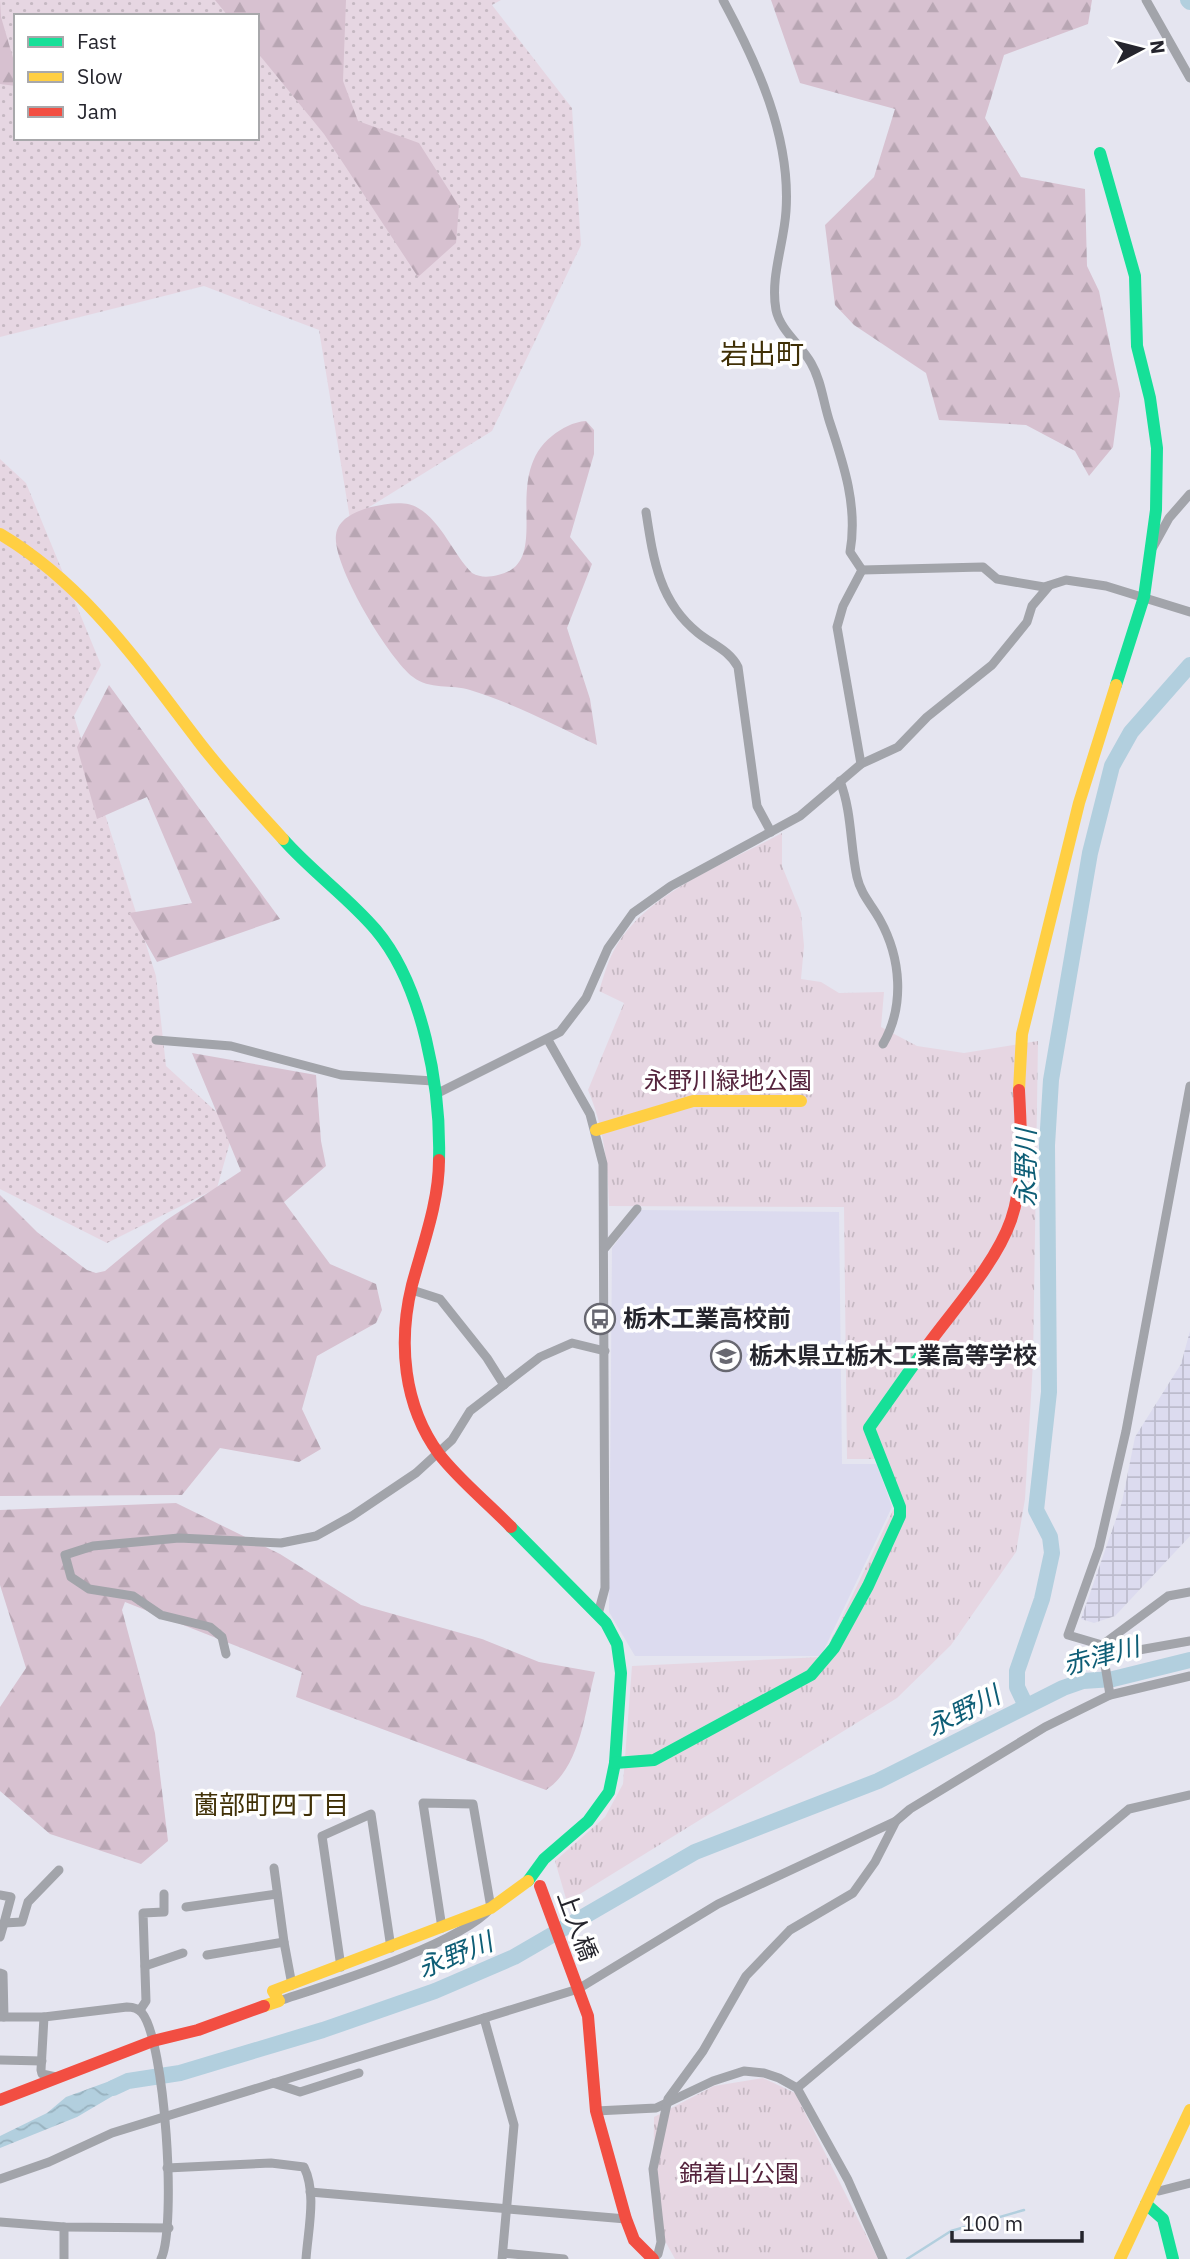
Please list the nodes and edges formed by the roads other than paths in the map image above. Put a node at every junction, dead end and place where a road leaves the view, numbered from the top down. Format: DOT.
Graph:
graph roads {
  1 [pos="723,0"];
  2 [pos="1146,0"];
  3 [pos="1190,78"];
  4 [pos="1100,153"];
  5 [pos="1190,494"];
  6 [pos="646,512"];
  7 [pos="0,534"];
  8 [pos="1152,550"];
  9 [pos="862,570"];
  10 [pos="1049,586"];
  11 [pos="1144,597"];
  12 [pos="1190,612"];
  13 [pos="860,764"];
  14 [pos="841,781"];
  15 [pos="771,832"];
  16 [pos="156,1040"];
  17 [pos="548,1040"];
  18 [pos="883,1044"];
  19 [pos="1190,1086"];
  20 [pos="435,1087"];
  21 [pos="801,1101"];
  22 [pos="596,1130"];
  23 [pos="637,1209"];
  24 [pos="605,1248"];
  25 [pos="412,1290"];
  26 [pos="605,1351"];
  27 [pos="504,1385"];
  28 [pos="439,1454"];
  29 [pos="1190,1592"];
  30 [pos="598,1614"];
  31 [pos="1190,1641"];
  32 [pos="1103,1653"];
  33 [pos="226,1654"];
  34 [pos="1190,1676"];
  35 [pos="1111,1693"];
  36 [pos="615,1763"];
  37 [pos="1190,1795"];
  38 [pos="896,1821"];
  39 [pos="274,1868"];
  40 [pos="59,1870"];
  41 [pos="538,1871"];
  42 [pos="540,1886"];
  43 [pos="164,1894"];
  44 [pos="277,1894"];
  45 [pos="0,1895"];
  46 [pos="186,1907"];
  47 [pos="491,1908"];
  48 [pos="4,1923"];
  49 [pos="442,1928"];
  50 [pos="0,1937"];
  51 [pos="284,1942"];
  52 [pos="391,1948"];
  53 [pos="183,1953"];
  54 [pos="207,1955"];
  55 [pos="145,1966"];
  56 [pos="341,1967"];
  57 [pos="0,1973"];
  58 [pos="292,1985"];
  59 [pos="576,1985"];
  60 [pos="279,2001"];
  61 [pos="140,2010"];
  62 [pos="2,2017"];
  63 [pos="44,2017"];
  64 [pos="484,2018"];
  65 [pos="154,2047"];
  66 [pos="0,2060"];
  67 [pos="42,2062"];
  68 [pos="359,2073"];
  69 [pos="58,2077"];
  70 [pos="271,2083"];
  71 [pos="797,2088"];
  72 [pos="0,2100"];
  73 [pos="666,2104"];
  74 [pos="1190,2110"];
  75 [pos="165,2112"];
  76 [pos="596,2112"];
  77 [pos="167,2168"];
  78 [pos="0,2179"];
  79 [pos="1190,2183"];
  80 [pos="1154,2188"];
  81 [pos="310,2192"];
  82 [pos="1146,2204"];
  83 [pos="506,2207"];
  84 [pos="625,2219"];
  85 [pos="0,2222"];
  86 [pos="64,2227"];
  87 [pos="169,2228"];
  88 [pos="503,2256"];
  89 [pos="64,2259"];
  90 [pos="161,2259"];
  91 [pos="306,2259"];
  92 [pos="564,2259"];
  93 [pos="653,2259"];
  94 [pos="883,2259"];
  95 [pos="1120,2259"];
  96 [pos="1173,2259"];
  1 -- 9 [label="street"];
  2 -- 3 [label="street"];
  4 -- 8 [label="street"];
  5 -- 8 [label="street"];
  6 -- 15 [label="street"];
  7 -- 20 [label="street"];
  8 -- 11 [label="street"];
  9 -- 10 [label="street"];
  9 -- 13 [label="street"];
  10 -- 11 [label="street"];
  10 -- 13 [label="street"];
  11 -- 12 [label="street"];
  11 -- 36 [label="street"];
  13 -- 14 [label="street"];
  14 -- 15 [label="street"];
  14 -- 18 [label="street"];
  15 -- 17 [label="street"];
  16 -- 20 [label="street"];
  17 -- 20 [label="street"];
  17 -- 22 [label="street"];
  19 -- 32 [label="street"];
  20 -- 25 [label="street"];
  21 -- 22 [label="street"];
  22 -- 24 [label="street"];
  23 -- 24 [label="street"];
  24 -- 26 [label="street"];
  25 -- 27 [label="street"];
  25 -- 28 [label="street"];
  26 -- 27 [label="street"];
  26 -- 30 [label="street"];
  27 -- 28 [label="street"];
  28 -- 30 [label="street"];
  28 -- 33 [label="street"];
  29 -- 32 [label="street"];
  30 -- 36 [label="street"];
  31 -- 32 [label="street"];
  32 -- 35 [label="street"];
  34 -- 35 [label="street"];
  35 -- 38 [label="street"];
  36 -- 41 [label="street"];
  37 -- 71 [label="street"];
  38 -- 59 [label="street"];
  38 -- 73 [label="street"];
  39 -- 44 [label="street"];
  40 -- 48 [label="street"];
  41 -- 42 [label="street"];
  41 -- 47 [label="street"];
  42 -- 59 [label="street, 上人橋"];
  43 -- 55 [label="street"];
  44 -- 46 [label="street"];
  44 -- 51 [label="street"];
  45 -- 48 [label="street"];
  47 -- 49 [label="street"];
  47 -- 49 [label="street"];
  47 -- 60 [label="street"];
  48 -- 50 [label="street"];
  49 -- 52 [label="street"];
  51 -- 54 [label="street"];
  51 -- 58 [label="street"];
  52 -- 56 [label="street"];
  52 -- 56 [label="street"];
  53 -- 55 [label="street"];
  55 -- 61 [label="street"];
  56 -- 58 [label="street"];
  57 -- 62 [label="street"];
  58 -- 60 [label="street"];
  59 -- 64 [label="street"];
  59 -- 76 [label="street, 上人橋"];
  60 -- 65 [label="street"];
  61 -- 63 [label="street"];
  61 -- 65 [label="street"];
  62 -- 63 [label="street"];
  63 -- 67 [label="street"];
  64 -- 70 [label="street"];
  64 -- 83 [label="street"];
  65 -- 69 [label="street"];
  65 -- 75 [label="street"];
  66 -- 67 [label="street"];
  67 -- 69 [label="street"];
  68 -- 70 [label="street"];
  69 -- 72 [label="street"];
  70 -- 75 [label="street"];
  71 -- 73 [label="street"];
  71 -- 94 [label="street"];
  73 -- 76 [label="street"];
  73 -- 93 [label="street"];
  74 -- 80 [label="street"];
  75 -- 77 [label="street"];
  75 -- 78 [label="street"];
  76 -- 84 [label="street, 上人橋"];
  77 -- 81 [label="street"];
  77 -- 87 [label="street"];
  79 -- 80 [label="street"];
  80 -- 82 [label="street"];
  81 -- 83 [label="street"];
  81 -- 91 [label="street"];
  82 -- 95 [label="street"];
  82 -- 96 [label="street"];
  83 -- 84 [label="street"];
  83 -- 88 [label="street"];
  84 -- 93 [label="street, 上人橋"];
  85 -- 86 [label="street"];
  86 -- 87 [label="street"];
  86 -- 89 [label="street"];
  87 -- 90 [label="street"];
  88 -- 92 [label="street"];
}
